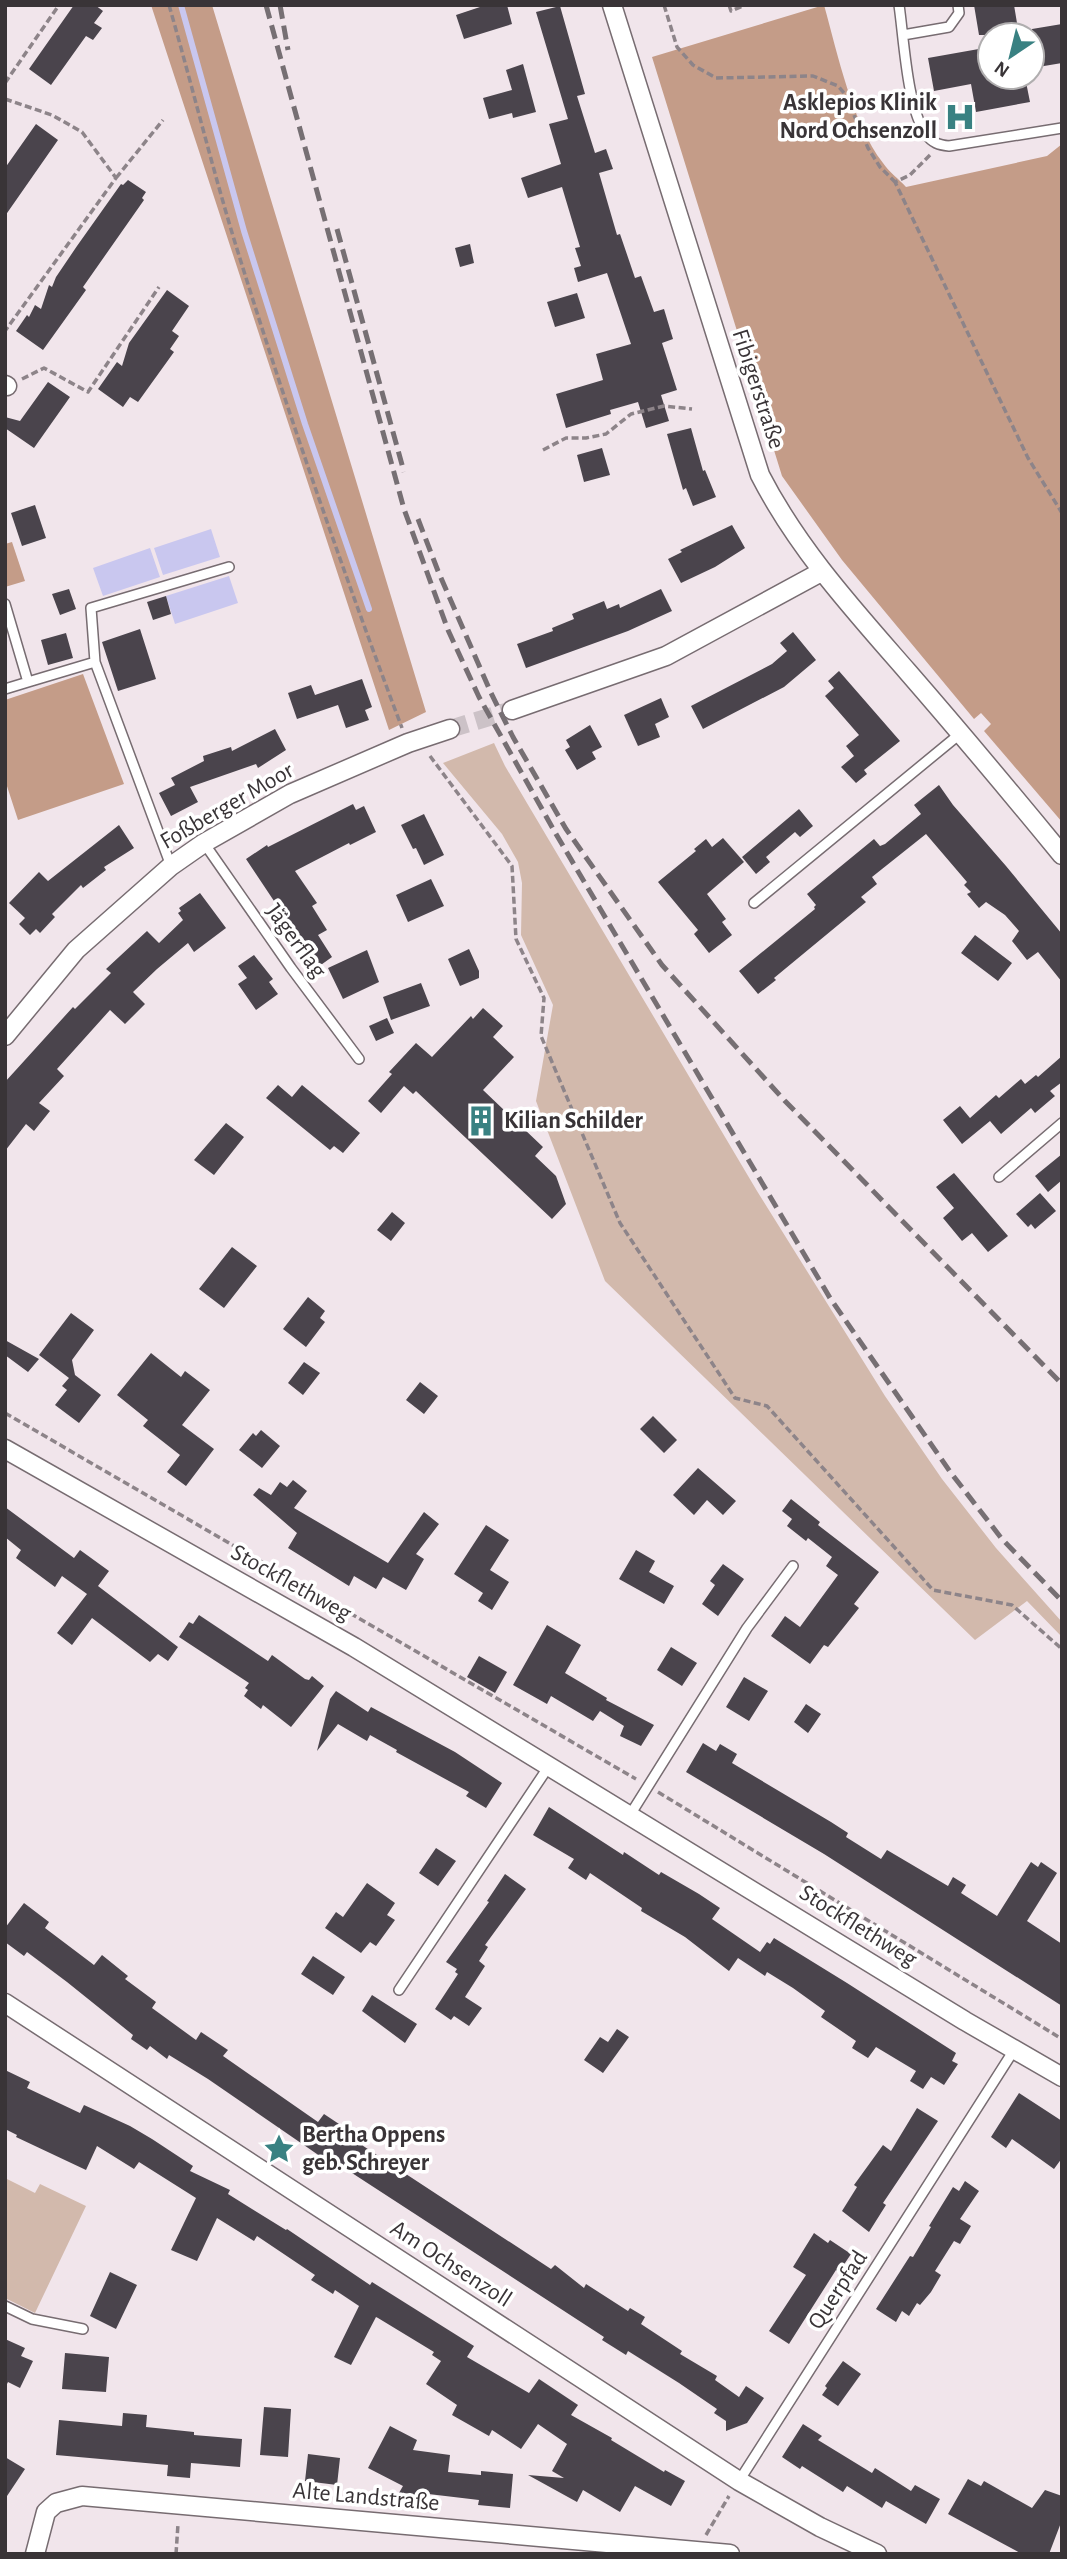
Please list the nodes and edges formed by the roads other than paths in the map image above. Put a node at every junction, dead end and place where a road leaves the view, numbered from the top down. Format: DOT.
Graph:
graph roads {
  1 [pos="612,5"];
  2 [pos="899,5"];
  3 [pos="958,5"];
  4 [pos="903,35"];
  5 [pos="1062,128"];
  6 [pos="229,567"];
  7 [pos="821,572"];
  8 [pos="5,604"];
  9 [pos="95,662"];
  10 [pos="28,682"];
  11 [pos="5,689"];
  12 [pos="512,710"];
  13 [pos="450,729"];
  14 [pos="961,733"];
  15 [pos="204,843"];
  16 [pos="1062,855"];
  17 [pos="171,866"];
  18 [pos="754,903"];
  19 [pos="5,1036"];
  20 [pos="359,1059"];
  21 [pos="1062,1123"];
  22 [pos="999,1177"];
  23 [pos="5,1449"];
  24 [pos="793,1566"];
  25 [pos="550,1765"];
  26 [pos="630,1815"];
  27 [pos="399,1990"];
  28 [pos="5,2003"];
  29 [pos="1014,2050"];
  30 [pos="1062,2077"];
  31 [pos="5,2306"];
  32 [pos="83,2329"];
  33 [pos="739,2481"];
  34 [pos="858,2547"];
  35 [pos="36,2554"];
  36 [pos="730,2554"];
  37 [pos="840,2554"];
  38 [pos="877,2554"];
  1 -- 7 [label="street, Fibigerstraße"];
  2 -- 4 [label="lane"];
  3 -- 4 [label="lane"];
  4 -- 5 [label="lane"];
  6 -- 9 [label="lane"];
  7 -- 12 [label="street"];
  7 -- 14 [label="street, Fibigerstraße"];
  8 -- 10 [label="lane"];
  9 -- 10 [label="lane"];
  9 -- 17 [label="lane"];
  10 -- 11 [label="lane"];
  13 -- 15 [label="street, Foßberger Moor"];
  14 -- 16 [label="street, Fibigerstraße"];
  14 -- 18 [label="lane"];
  15 -- 17 [label="street, Foßberger Moor"];
  15 -- 20 [label="lane, Jägerflag"];
  17 -- 19 [label="street, Foßberger Moor"];
  21 -- 22 [label="lane"];
  23 -- 25 [label="street, Stockflethweg"];
  24 -- 26 [label="lane"];
  25 -- 26 [label="street, Stockflethweg"];
  25 -- 27 [label="lane"];
  26 -- 29 [label="street, Stockflethweg"];
  28 -- 33 [label="street, Am Ochsenzoll"];
  29 -- 30 [label="street, Stockflethweg"];
  29 -- 33 [label="lane, Querpfad"];
  31 -- 32 [label="lane"];
  33 -- 34 [label="street, Am Ochsenzoll"];
  34 -- 37 [label="street"];
  34 -- 38 [label="street, Am Ochsenzoll"];
  35 -- 36 [label="street, Alte Landstraße"];
}
